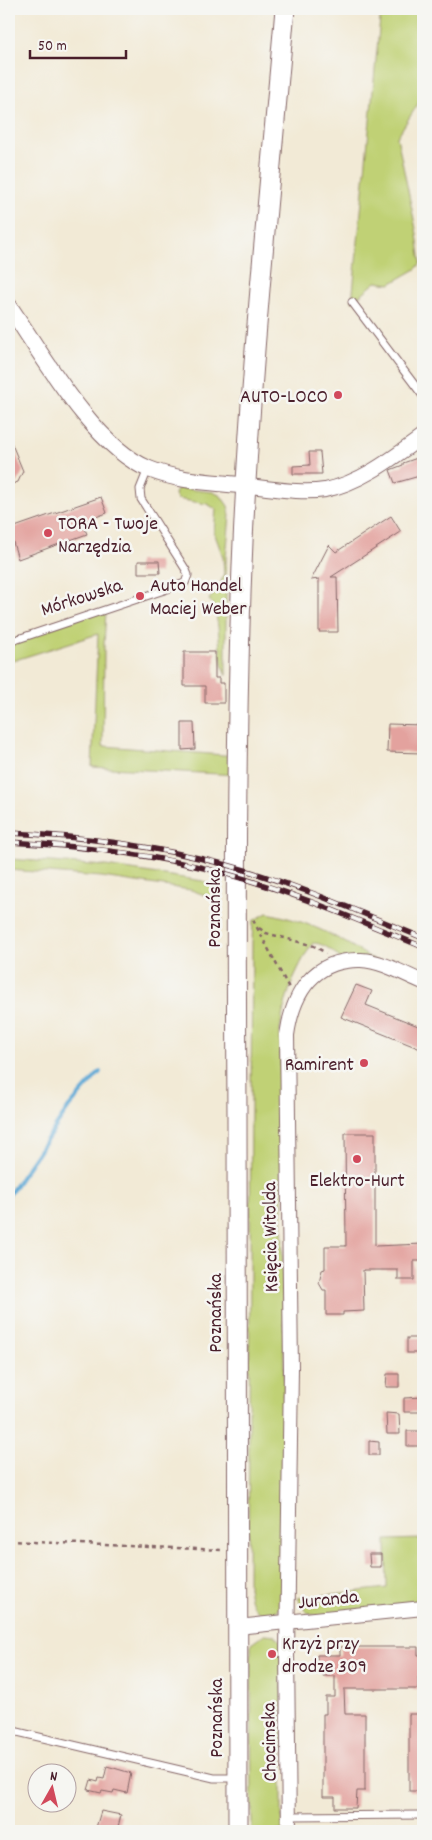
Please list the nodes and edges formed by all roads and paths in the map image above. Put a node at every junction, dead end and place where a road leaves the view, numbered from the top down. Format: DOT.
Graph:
graph roads {
  1 [pos="285,9"];
  2 [pos="352,302"];
  3 [pos="9,306"];
  4 [pos="423,396"];
  5 [pos="423,436"];
  6 [pos="148,469"];
  7 [pos="247,486"];
  8 [pos="9,642"];
  9 [pos="252,920"];
  10 [pos="258,927"];
  11 [pos="345,962"];
  12 [pos="423,982"];
  13 [pos="296,1001"];
  14 [pos="9,1541"];
  15 [pos="237,1551"];
  16 [pos="423,1608"];
  17 [pos="287,1622"];
  18 [pos="238,1627"];
  19 [pos="9,1730"];
  20 [pos="238,1778"];
  21 [pos="423,1815"];
  22 [pos="289,1816"];
  23 [pos="238,1831"];
  24 [pos="289,1831"];
  1 -- 7 [label="main road, Poznańska"];
  2 -- 4 [label="lane"];
  3 -- 6 [label="street"];
  5 -- 7 [label="street"];
  6 -- 7 [label="street"];
  6 -- 8 [label="lane, Mórkowska"];
  7 -- 15 [label="main road, Poznańska"];
  9 -- 10 [label="path"];
  10 -- 11 [label="path"];
  10 -- 13 [label="path"];
  11 -- 12 [label="street, Księcia Witolda"];
  11 -- 13 [label="street, Księcia Witolda"];
  13 -- 17 [label="street, Księcia Witolda"];
  14 -- 15 [label="path"];
  15 -- 18 [label="main road, Poznańska"];
  16 -- 17 [label="street, Juranda"];
  17 -- 18 [label="street, Juranda"];
  17 -- 22 [label="street, Chocimska"];
  18 -- 20 [label="main road, Poznańska"];
  19 -- 20 [label="lane, Poznańska"];
  20 -- 23 [label="main road, Poznańska"];
  21 -- 22 [label="lane"];
  22 -- 24 [label="street, Chocimska"];
}
